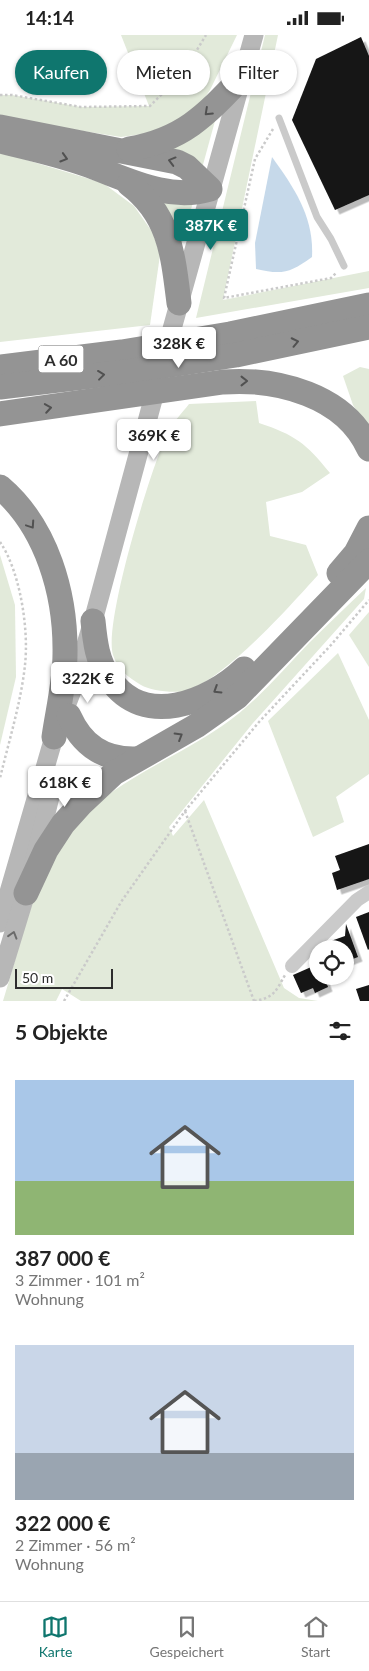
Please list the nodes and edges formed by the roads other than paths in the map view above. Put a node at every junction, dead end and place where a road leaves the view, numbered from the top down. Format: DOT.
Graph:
graph roads {
  1 [pos="254,35"];
  2 [pos="250,50"];
  3 [pos="225,95"];
  4 [pos="237,95"];
  5 [pos="279,118"];
  6 [pos="0,127"];
  7 [pos="0,141"];
  8 [pos="122,150"];
  9 [pos="123,179"];
  10 [pos="210,189"];
  11 [pos="344,266"];
  12 [pos="179,303"];
  13 [pos="369,305"];
  14 [pos="369,327"];
  15 [pos="122,352"];
  16 [pos="0,353"];
  17 [pos="0,367"];
  18 [pos="0,387"];
  19 [pos="0,414"];
  20 [pos="369,449"];
  21 [pos="0,487"];
  22 [pos="369,528"];
  23 [pos="369,561"];
  24 [pos="93,621"];
  25 [pos="73,688"];
  26 [pos="69,715"];
  27 [pos="54,737"];
  28 [pos="136,759"];
  29 [pos="369,892"];
  30 [pos="26,893"];
  31 [pos="0,923"];
  32 [pos="288,971"];
  33 [pos="0,978"];
  1 -- 2 [label="main road"];
  3 -- 8 [label="highway, one-way"];
  4 -- 10 [label="main road"];
  5 -- 11 [label="lane"];
  6 -- 8 [label="highway"];
  7 -- 9 [label="highway, one-way"];
  10 -- 8 [label="highway, one-way"];
  9 -- 10 [label="highway"];
  9 -- 12 [label="highway"];
  10 -- 12 [label="main road"];
  12 -- 24 [label="main road"];
  13 -- 15 [label="highway, A 60"];
  18 -- 14 [label="highway, A 60, one-way"];
  15 -- 16 [label="highway"];
  15 -- 17 [label="highway, A 60"];
  19 -- 20 [label="highway, one-way"];
  21 -- 27 [label="highway, one-way"];
  22 -- 24 [label="highway, one-way"];
  28 -- 23 [label="highway, one-way"];
  24 -- 25 [label="main road"];
  25 -- 26 [label="main road"];
  25 -- 27 [label="main road"];
  26 -- 28 [label="highway"];
  26 -- 30 [label="main road"];
  27 -- 31 [label="main road"];
  28 -- 30 [label="highway"];
  29 -- 32 [label="street"];
  33 -- 30 [label="main road, one-way"];
}
